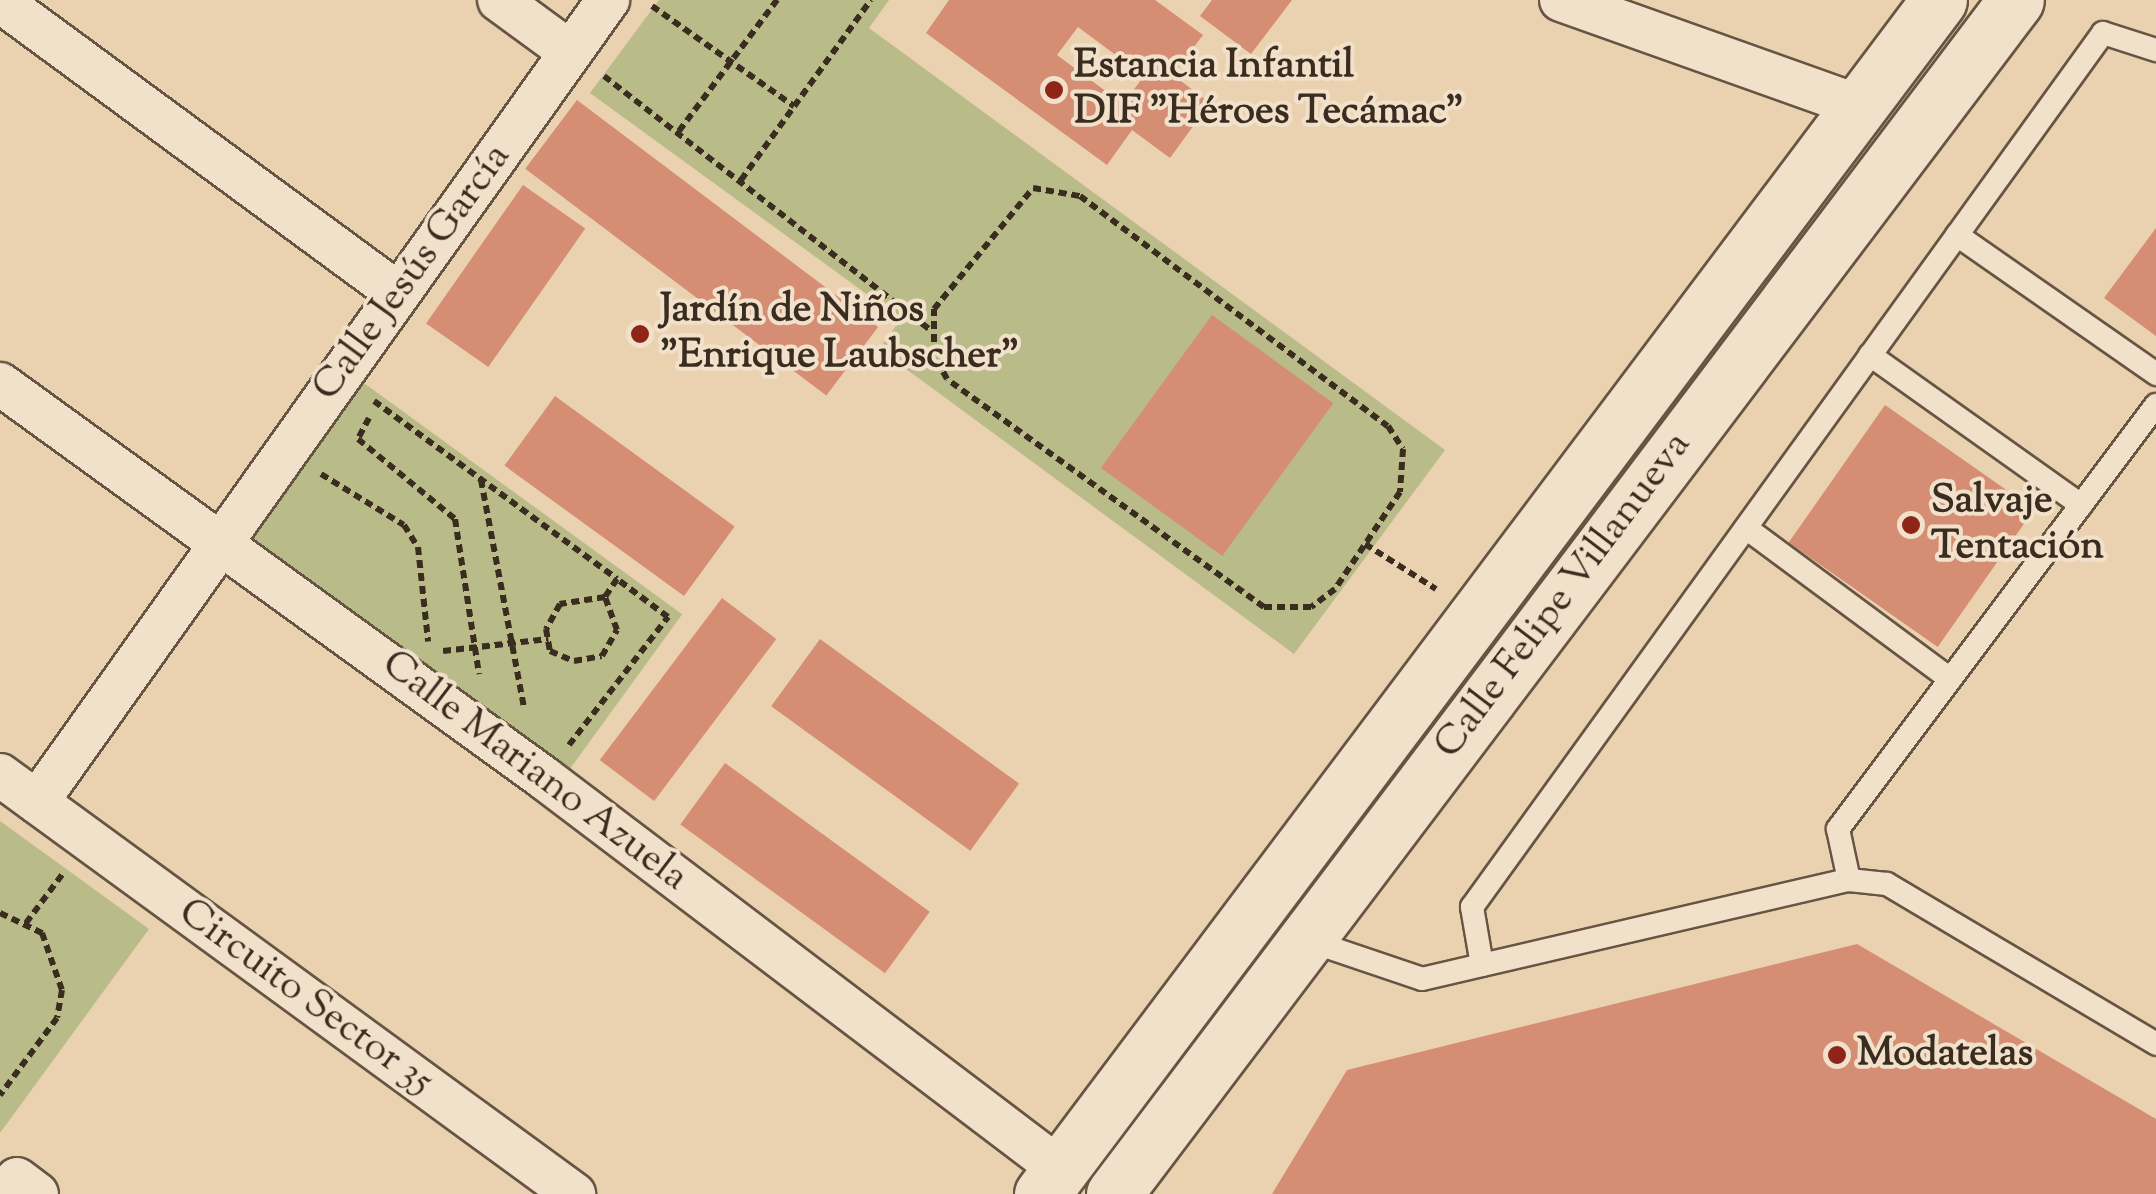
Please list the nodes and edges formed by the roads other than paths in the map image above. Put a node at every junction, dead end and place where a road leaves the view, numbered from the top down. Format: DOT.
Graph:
graph roads {
  1 [pos="498,0"];
  2 [pos="608,0"];
  3 [pos="1561,0"];
  4 [pos="1939,0"];
  5 [pos="2016,0"];
  6 [pos="0,1"];
  7 [pos="2156,50"];
  8 [pos="570,52"];
  9 [pos="1860,106"];
  10 [pos="1957,236"];
  11 [pos="398,293"];
  12 [pos="1870,356"];
  13 [pos="2156,374"];
  14 [pos="0,384"];
  15 [pos="2156,406"];
  16 [pos="2081,505"];
  17 [pos="1746,528"];
  18 [pos="218,545"];
  19 [pos="1950,679"];
  20 [pos="0,775"];
  21 [pos="37,802"];
  22 [pos="1849,880"];
  23 [pos="1304,939"];
  24 [pos="1482,965"];
  25 [pos="2156,1044"];
  26 [pos="1051,1181"];
  27 [pos="8,1194"];
  28 [pos="36,1194"];
  29 [pos="574,1194"];
  30 [pos="1114,1194"];
  1 -- 8 [label="street"];
  2 -- 8 [label="street, Calle Jesús García"];
  3 -- 9 [label="street"];
  4 -- 9 [label="main road, Calle Felipe Villanueva"];
  5 -- 23 [label="main road, Calle Felipe Villanueva"];
  6 -- 11 [label="street"];
  7 -- 10 [label="lane"];
  8 -- 11 [label="street, Calle Jesús García"];
  9 -- 26 [label="main road, Calle Felipe Villanueva"];
  10 -- 12 [label="lane"];
  10 -- 13 [label="lane"];
  11 -- 18 [label="street, Calle Jesús García"];
  12 -- 16 [label="lane"];
  12 -- 17 [label="lane"];
  14 -- 18 [label="street, Calle Mariano Azuela"];
  15 -- 16 [label="lane"];
  16 -- 19 [label="lane"];
  17 -- 19 [label="lane"];
  17 -- 24 [label="lane"];
  18 -- 21 [label="street"];
  18 -- 26 [label="street, Calle Mariano Azuela"];
  19 -- 22 [label="lane"];
  20 -- 21 [label="street, Circuito Sector 35"];
  21 -- 29 [label="street, Circuito Sector 35"];
  22 -- 24 [label="lane"];
  22 -- 25 [label="lane"];
  23 -- 24 [label="lane"];
  23 -- 30 [label="main road, Calle Felipe Villanueva"];
  27 -- 28 [label="street"];
}
